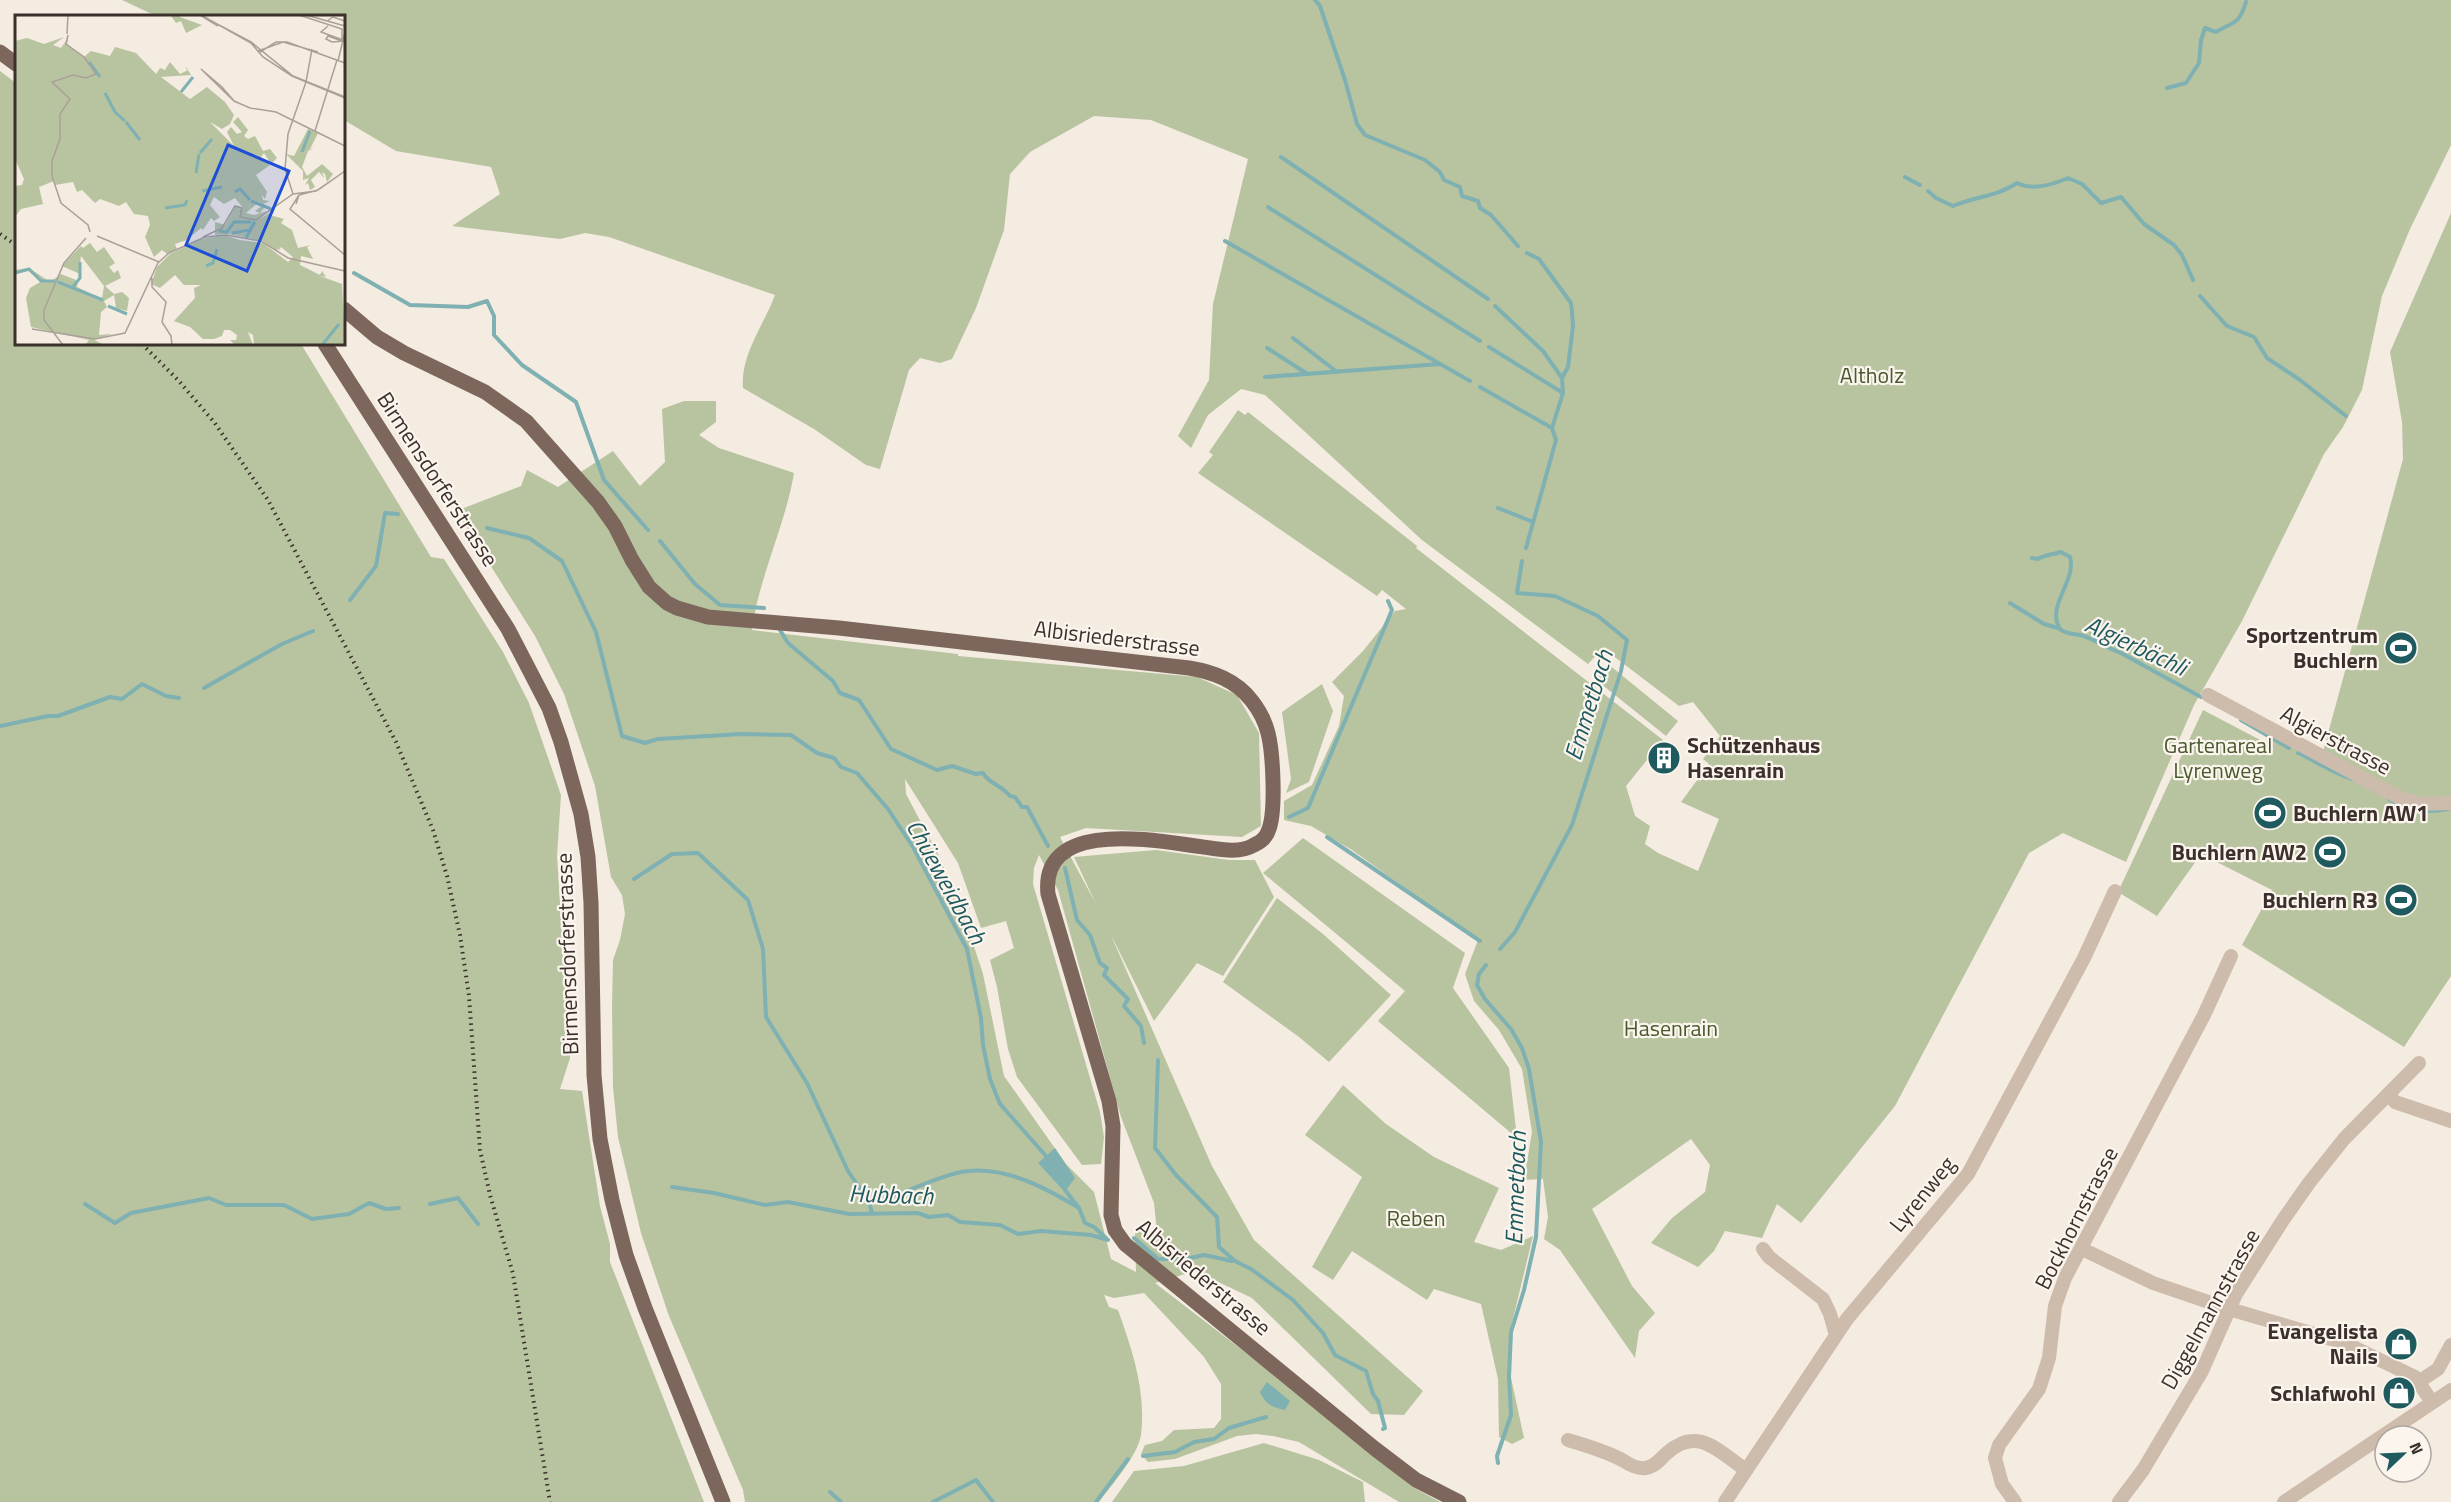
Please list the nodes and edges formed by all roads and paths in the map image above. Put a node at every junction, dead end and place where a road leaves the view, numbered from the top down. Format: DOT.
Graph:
graph roads {
  1 [pos="0,51"];
  2 [pos="15,63"];
  3 [pos="345,310"];
  4 [pos="326,345"];
  5 [pos="2208,695"];
  6 [pos="2451,802"];
  7 [pos="2115,891"];
  8 [pos="2231,956"];
  9 [pos="2419,1063"];
  10 [pos="2388,1094"];
  11 [pos="2451,1121"];
  12 [pos="1763,1249"];
  13 [pos="2082,1249"];
  14 [pos="2229,1309"];
  15 [pos="1836,1335"];
  16 [pos="2451,1345"];
  17 [pos="2420,1382"];
  18 [pos="2451,1390"];
  19 [pos="2432,1402"];
  20 [pos="1568,1440"];
  21 [pos="1746,1470"];
  22 [pos="723,1502"];
  23 [pos="1459,1502"];
  24 [pos="1725,1502"];
  25 [pos="2015,1502"];
  26 [pos="2119,1502"];
  27 [pos="2284,1502"];
  1 -- 2 [label="main road"];
  3 -- 23 [label="main road, Albisriederstrasse"];
  4 -- 22 [label="main road, Birmensdorferstrasse"];
  5 -- 6 [label="street, Algierstrasse"];
  7 -- 15 [label="street, Lyrenweg"];
  8 -- 13 [label="street, Bockhornstrasse"];
  9 -- 10 [label="street, Diggelmannstrasse"];
  10 -- 11 [label="street"];
  10 -- 14 [label="street, Diggelmannstrasse"];
  12 -- 15 [label="street"];
  13 -- 14 [label="street"];
  13 -- 25 [label="street, Bockhornstrasse"];
  14 -- 17 [label="street"];
  14 -- 26 [label="street, Diggelmannstrasse"];
  15 -- 21 [label="street, Lyrenweg"];
  16 -- 17 [label="street"];
  17 -- 19 [label="street"];
  18 -- 19 [label="street"];
  19 -- 27 [label="street"];
  20 -- 21 [label="street"];
  21 -- 24 [label="street, Lyrenweg"];
}
